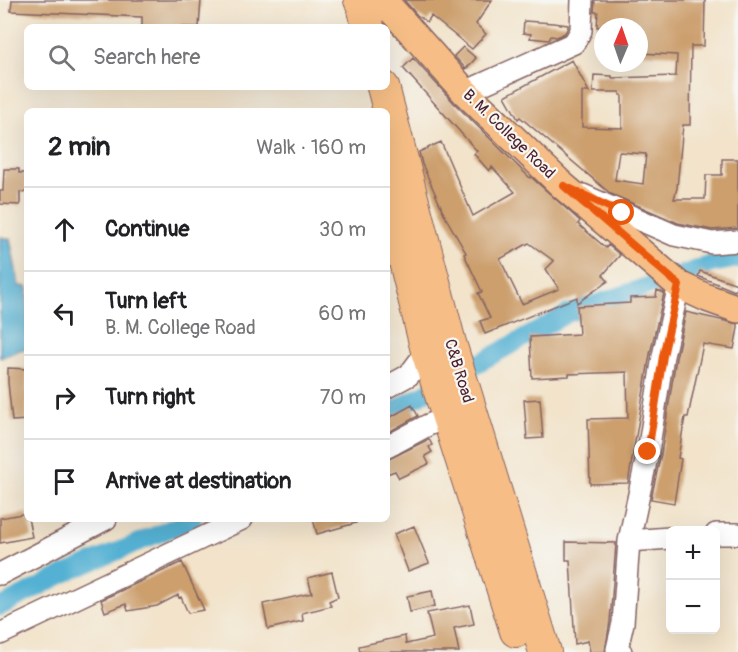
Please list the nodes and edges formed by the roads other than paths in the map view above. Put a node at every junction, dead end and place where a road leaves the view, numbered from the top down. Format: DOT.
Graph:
graph roads {
  1 [pos="340,0"];
  2 [pos="360,0"];
  3 [pos="383,0"];
  4 [pos="582,0"];
  5 [pos="346,24"];
  6 [pos="367,24"];
  7 [pos="363,90"];
  8 [pos="384,90"];
  9 [pos="465,92"];
  10 [pos="367,108"];
  11 [pos="388,108"];
  12 [pos="390,120"];
  13 [pos="564,186"];
  14 [pos="390,197"];
  15 [pos="738,241"];
  16 [pos="679,285"];
  17 [pos="738,309"];
  18 [pos="439,347"];
  19 [pos="390,385"];
  20 [pos="460,413"];
  21 [pos="390,445"];
  22 [pos="100,522"];
  23 [pos="236,522"];
  24 [pos="720,534"];
  25 [pos="738,534"];
  26 [pos="666,538"];
  27 [pos="629,541"];
  28 [pos="0,574"];
  29 [pos="0,634"];
  30 [pos="523,652"];
  31 [pos="545,652"];
  32 [pos="621,652"];
  1 -- 5 [label="highway"];
  2 -- 6 [label="highway"];
  3 -- 9 [label="main road, B. M. College Road"];
  4 -- 9 [label="street"];
  7 -- 10 [label="highway"];
  8 -- 11 [label="highway, C&B Road"];
  9 -- 13 [label="main road, B. M. College Road"];
  12 -- 18 [label="highway, C&B Road"];
  13 -- 15 [label="street"];
  13 -- 16 [label="main road, B. M. College Road"];
  14 -- 18 [label="highway, C&B Road"];
  16 -- 17 [label="main road, B. M. College Road"];
  16 -- 27 [label="street"];
  18 -- 19 [label="street"];
  18 -- 20 [label="highway, C&B Road"];
  20 -- 21 [label="street"];
  20 -- 30 [label="highway, C&B Road"];
  20 -- 31 [label="highway, C&B Road"];
  22 -- 28 [label="street"];
  23 -- 29 [label="street"];
  24 -- 25 [label="street"];
  26 -- 27 [label="street"];
  27 -- 32 [label="street"];
}
